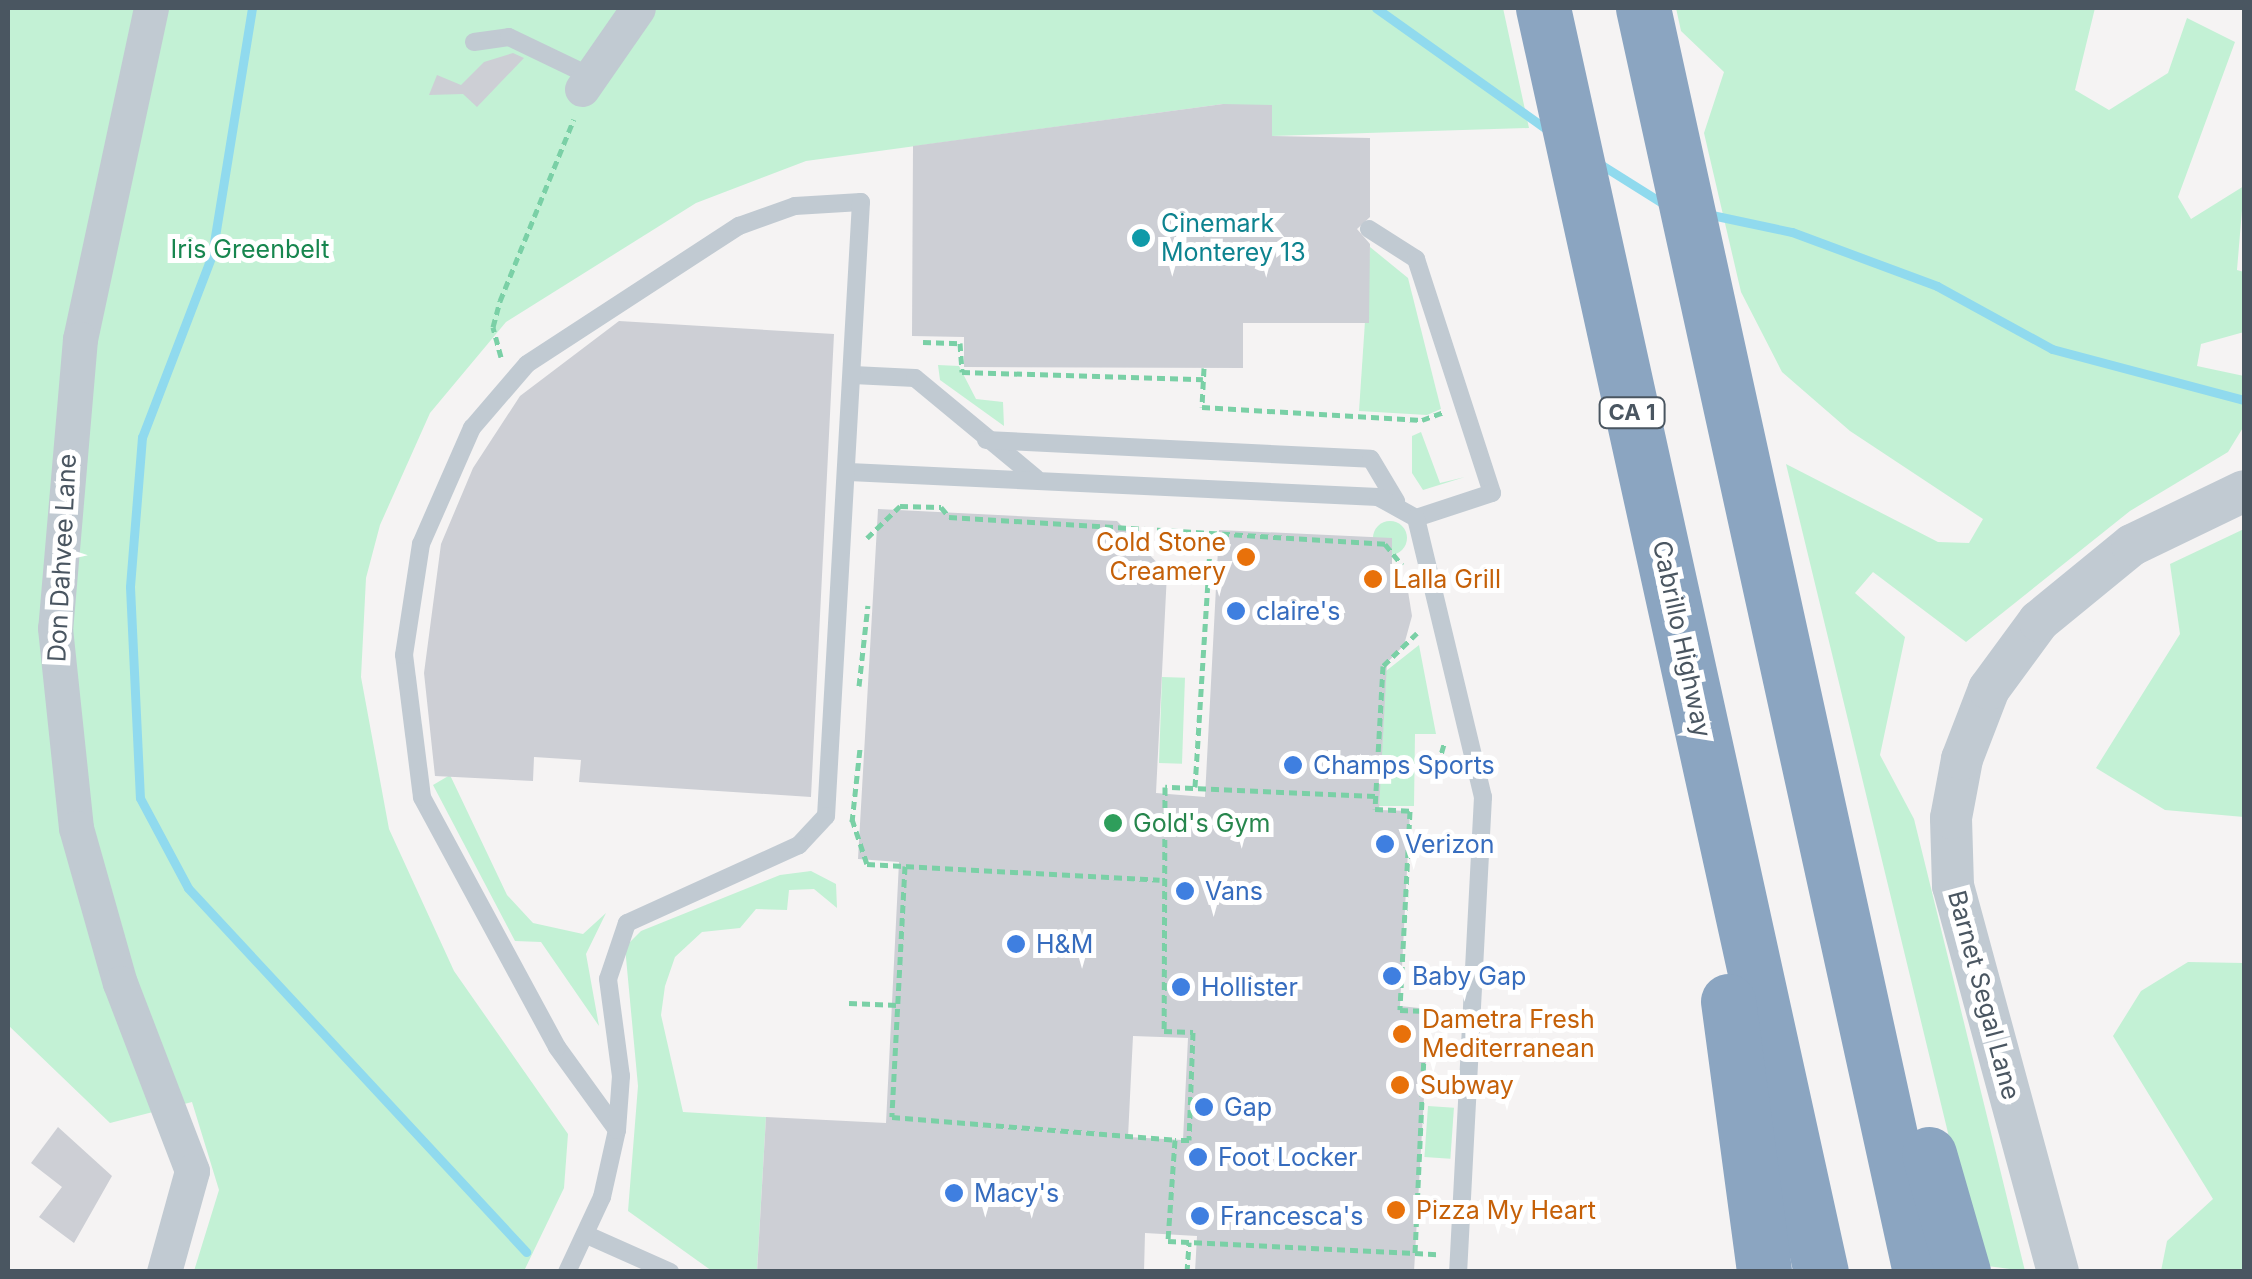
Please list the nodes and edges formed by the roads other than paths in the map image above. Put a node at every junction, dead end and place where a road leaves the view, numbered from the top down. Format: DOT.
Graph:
graph roads {
  1 [pos="151,8"];
  2 [pos="638,8"];
  3 [pos="1543,8"];
  4 [pos="1643,8"];
  5 [pos="474,42"];
  6 [pos="585,82"];
  7 [pos="1370,228"];
  8 [pos="852,376"];
  9 [pos="986,440"];
  10 [pos="849,472"];
  11 [pos="1041,480"];
  12 [pos="2244,491"];
  13 [pos="1396,502"];
  14 [pos="1416,518"];
  15 [pos="1781,638"];
  16 [pos="1722,818"];
  17 [pos="617,1130"];
  18 [pos="587,1236"];
  19 [pos="164,1272"];
  20 [pos="567,1272"];
  21 [pos="670,1272"];
  22 [pos="1458,1272"];
  23 [pos="1764,1272"];
  24 [pos="1821,1272"];
  25 [pos="1920,1272"];
  26 [pos="1963,1272"];
  27 [pos="2058,1272"];
  1 -- 19 [label="street, Don Dahvee Lane"];
  2 -- 6 [label="street"];
  3 -- 16 [label="highway, Cabrillo Highway / CA 1"];
  4 -- 15 [label="highway"];
  5 -- 6 [label="lane"];
  7 -- 14 [label="lane"];
  8 -- 9 [label="lane"];
  8 -- 10 [label="lane"];
  8 -- 17 [label="lane"];
  9 -- 11 [label="lane"];
  9 -- 13 [label="lane"];
  10 -- 11 [label="lane"];
  10 -- 17 [label="lane"];
  11 -- 13 [label="lane"];
  12 -- 27 [label="street, Barnet Segal Lane"];
  13 -- 14 [label="lane"];
  14 -- 22 [label="lane"];
  15 -- 25 [label="highway"];
  15 -- 26 [label="highway"];
  16 -- 23 [label="highway"];
  16 -- 24 [label="highway, Cabrillo Highway / CA 1"];
  17 -- 18 [label="lane"];
  18 -- 20 [label="lane"];
  18 -- 21 [label="lane"];
}
